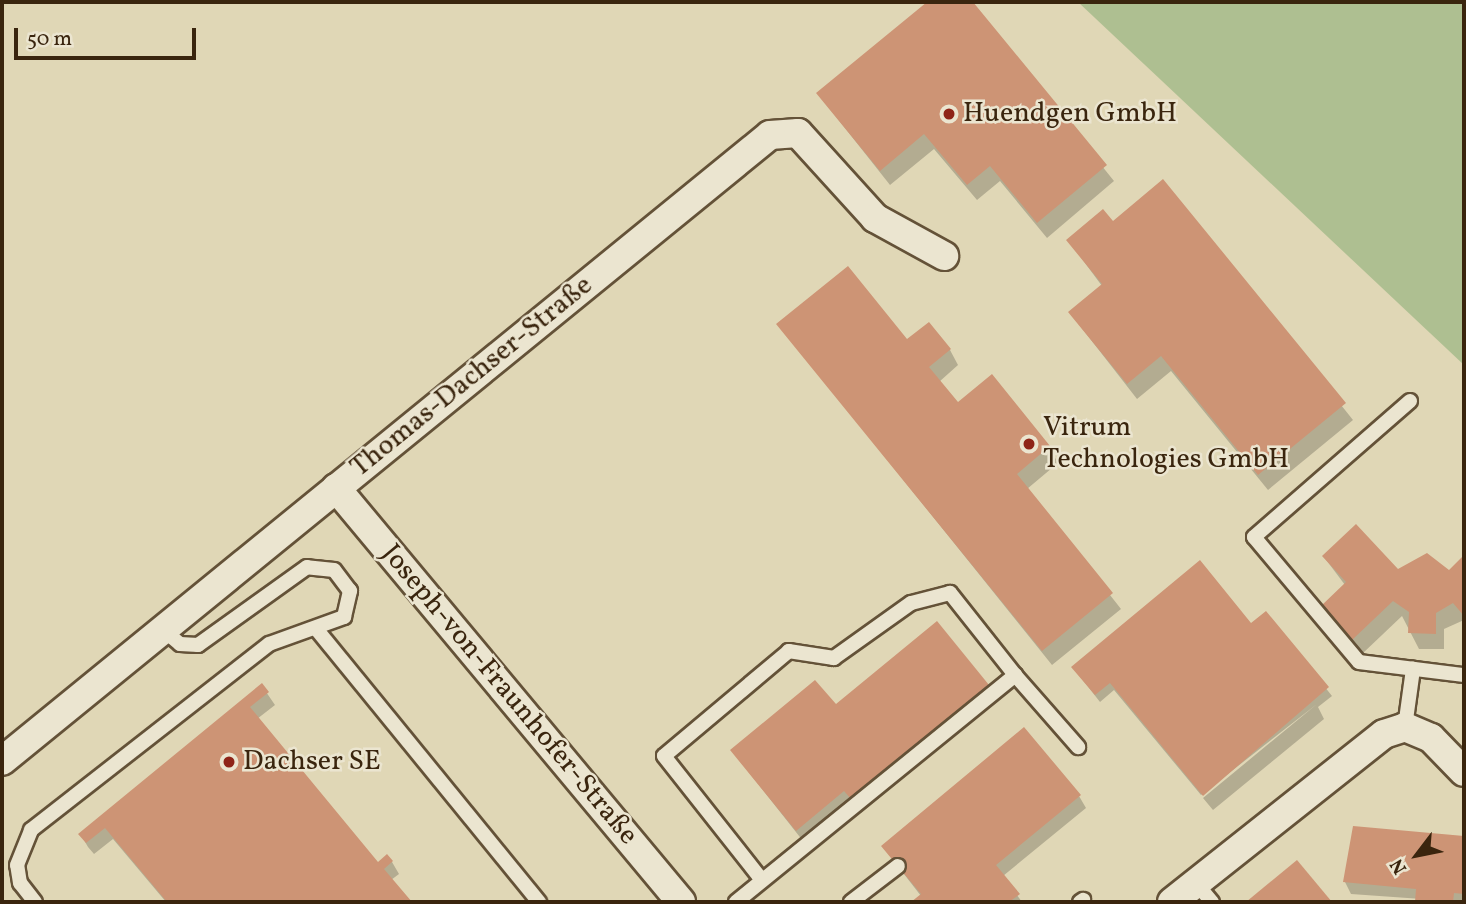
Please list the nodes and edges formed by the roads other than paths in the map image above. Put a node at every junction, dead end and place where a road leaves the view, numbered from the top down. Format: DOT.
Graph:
graph roads {
  1 [pos="944,256"];
  2 [pos="1410,401"];
  3 [pos="336,488"];
  4 [pos="162,629"];
  5 [pos="318,631"];
  6 [pos="1413,669"];
  7 [pos="1015,675"];
  8 [pos="1464,675"];
  9 [pos="1405,727"];
  10 [pos="1078,747"];
  11 [pos="2,761"];
  12 [pos="1464,772"];
  13 [pos="898,866"];
  14 [pos="762,880"];
  15 [pos="1204,892"];
  16 [pos="36,902"];
  17 [pos="539,902"];
  18 [pos="681,902"];
  19 [pos="736,902"];
  20 [pos="851,902"];
  21 [pos="1172,902"];
  1 -- 3 [label="street, Thomas-Dachser-Straße"];
  2 -- 6 [label="lane"];
  3 -- 4 [label="street, Thomas-Dachser-Straße"];
  3 -- 18 [label="street, Joseph-von-Fraunhofer-Straße"];
  4 -- 5 [label="lane"];
  4 -- 11 [label="street, Thomas-Dachser-Straße"];
  5 -- 16 [label="lane"];
  5 -- 17 [label="lane"];
  6 -- 8 [label="lane"];
  6 -- 9 [label="lane"];
  7 -- 10 [label="lane"];
  7 -- 14 [label="lane"];
  7 -- 14 [label="lane"];
  9 -- 12 [label="street"];
  9 -- 15 [label="street"];
  13 -- 20 [label="lane"];
  14 -- 19 [label="lane"];
  15 -- 21 [label="street"];
}
